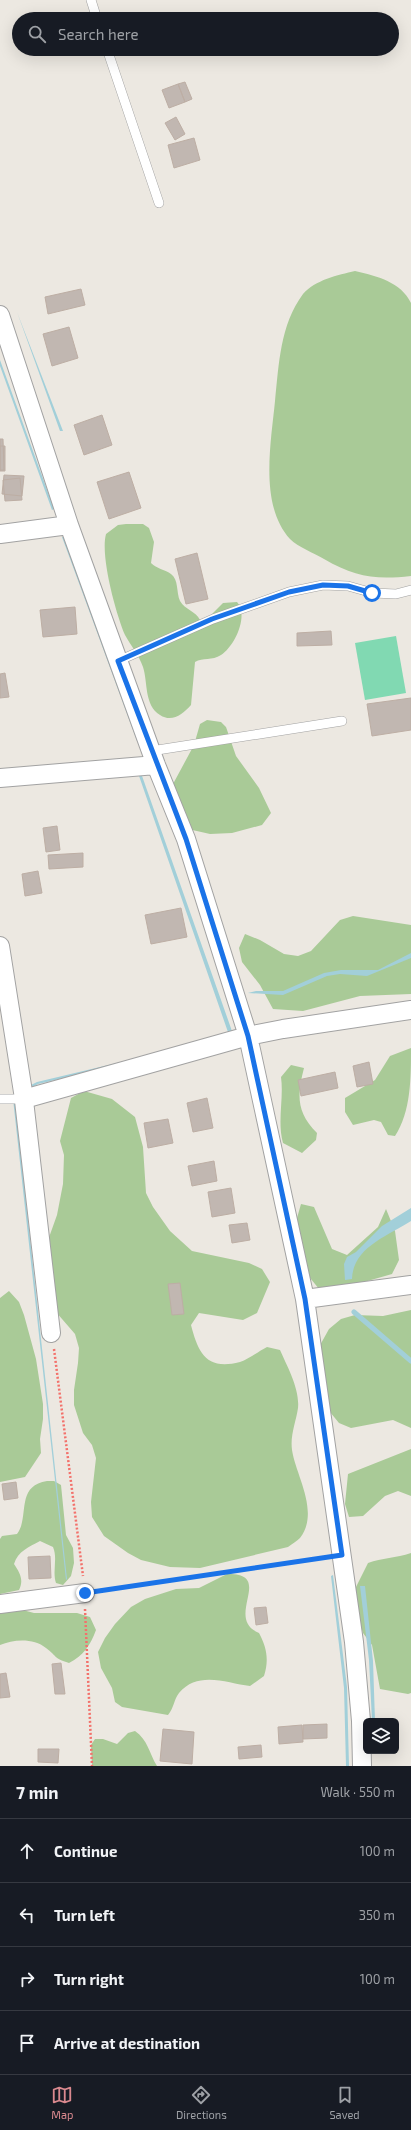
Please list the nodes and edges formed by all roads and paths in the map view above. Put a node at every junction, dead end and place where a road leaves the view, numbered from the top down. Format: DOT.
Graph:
graph roads {
  1 [pos="91,0"];
  2 [pos="95,12"];
  3 [pos="109,56"];
  4 [pos="159,203"];
  5 [pos="0,315"];
  6 [pos="4,335"];
  7 [pos="69,525"];
  8 [pos="0,534"];
  9 [pos="411,590"];
  10 [pos="118,661"];
  11 [pos="342,721"];
  12 [pos="154,758"];
  13 [pos="0,778"];
  14 [pos="0,946"];
  15 [pos="411,1010"];
  16 [pos="248,1036"];
  17 [pos="0,1099"];
  18 [pos="24,1099"];
  19 [pos="411,1285"];
  20 [pos="305,1299"];
  21 [pos="51,1333"];
  22 [pos="342,1555"];
  23 [pos="85,1593"];
  24 [pos="0,1604"];
  25 [pos="92,1766"];
  26 [pos="362,1766"];
  1 -- 2 [label="lane"];
  3 -- 4 [label="lane"];
  5 -- 6 [label="street"];
  6 -- 7 [label="street"];
  7 -- 8 [label="street"];
  7 -- 10 [label="street"];
  9 -- 10 [label="lane"];
  10 -- 12 [label="street"];
  11 -- 12 [label="lane"];
  12 -- 13 [label="street"];
  12 -- 16 [label="street"];
  14 -- 18 [label="street"];
  15 -- 16 [label="street"];
  16 -- 18 [label="street"];
  16 -- 20 [label="street"];
  17 -- 18 [label="lane"];
  18 -- 21 [label="street"];
  19 -- 20 [label="street"];
  20 -- 22 [label="street"];
  21 -- 23 [label="path"];
  22 -- 23 [label="path"];
  22 -- 26 [label="street"];
  23 -- 24 [label="street"];
  23 -- 25 [label="path"];
}
